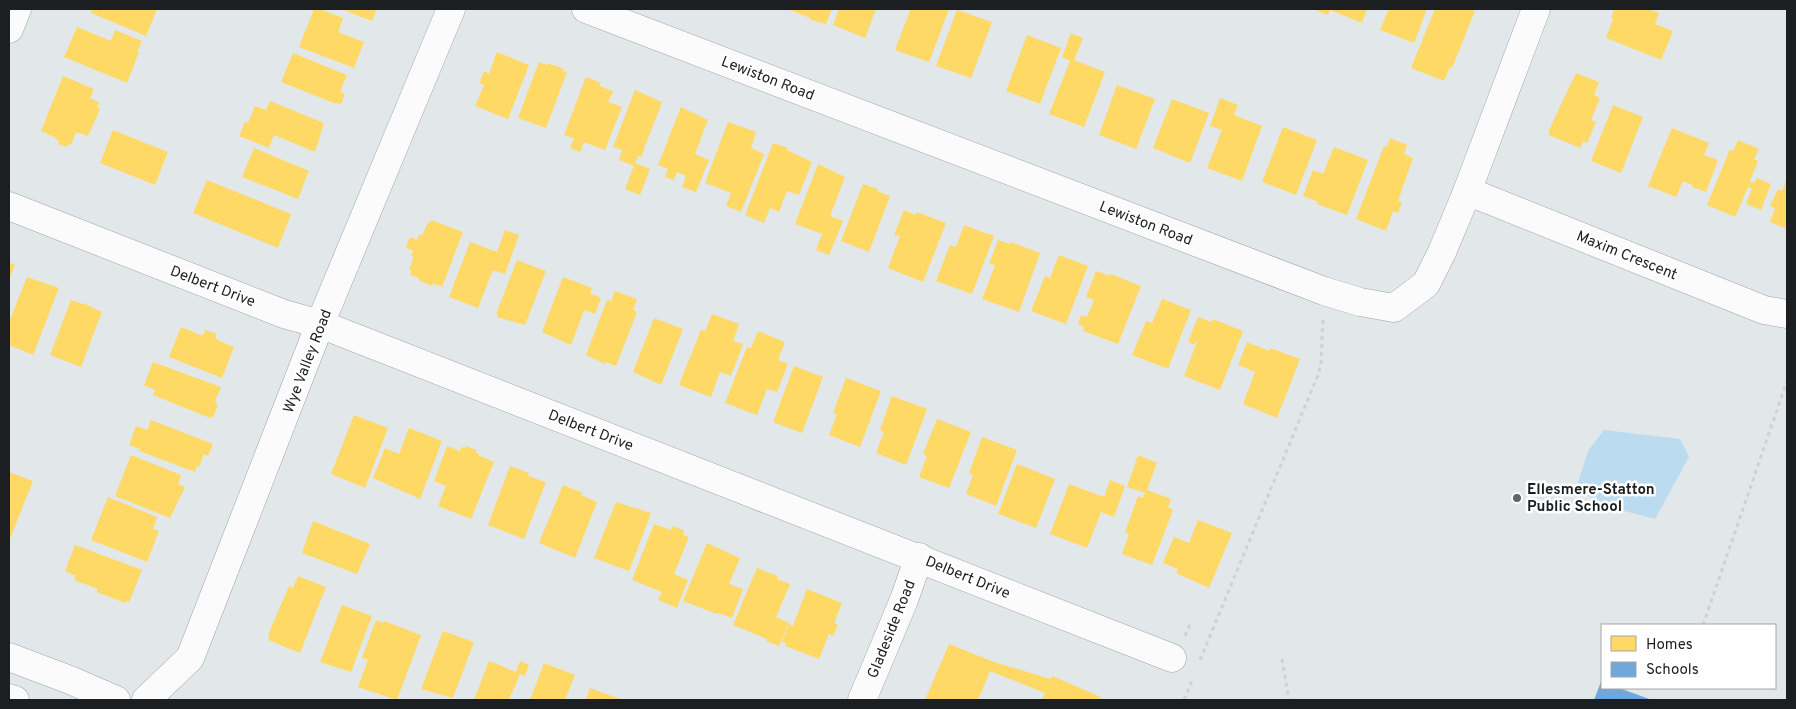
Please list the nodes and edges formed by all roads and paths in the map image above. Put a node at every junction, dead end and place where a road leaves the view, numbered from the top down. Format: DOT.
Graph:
graph roads {
  1 [pos="17,9"];
  2 [pos="451,9"];
  3 [pos="586,9"];
  4 [pos="1536,9"];
  5 [pos="9,29"];
  6 [pos="1467,191"];
  7 [pos="9,206"];
  8 [pos="1324,291"];
  9 [pos="1787,314"];
  10 [pos="320,324"];
  11 [pos="1787,381"];
  12 [pos="918,557"];
  13 [pos="1703,624"];
  14 [pos="9,657"];
  15 [pos="1172,658"];
  16 [pos="1282,659"];
  17 [pos="1198,665"];
  18 [pos="1194,674"];
  19 [pos="9,698"];
  20 [pos="15,700"];
  21 [pos="116,700"];
  22 [pos="146,700"];
  23 [pos="862,700"];
  24 [pos="1184,700"];
  25 [pos="1289,700"];
  1 -- 5 [label="street"];
  2 -- 10 [label="street, Wye Valley Road"];
  3 -- 8 [label="street, Lewiston Road"];
  4 -- 6 [label="street, Lewiston Road"];
  6 -- 8 [label="street, Lewiston Road"];
  6 -- 9 [label="street, Maxim Crescent"];
  7 -- 10 [label="street, Delbert Drive"];
  8 -- 17 [label="path"];
  10 -- 12 [label="street, Delbert Drive"];
  10 -- 22 [label="street, Wye Valley Road"];
  11 -- 13 [label="path"];
  12 -- 15 [label="street, Delbert Drive"];
  12 -- 23 [label="street, Gladeside Road"];
  14 -- 21 [label="street"];
  16 -- 25 [label="path"];
  18 -- 24 [label="path"];
  19 -- 20 [label="street"];
}
